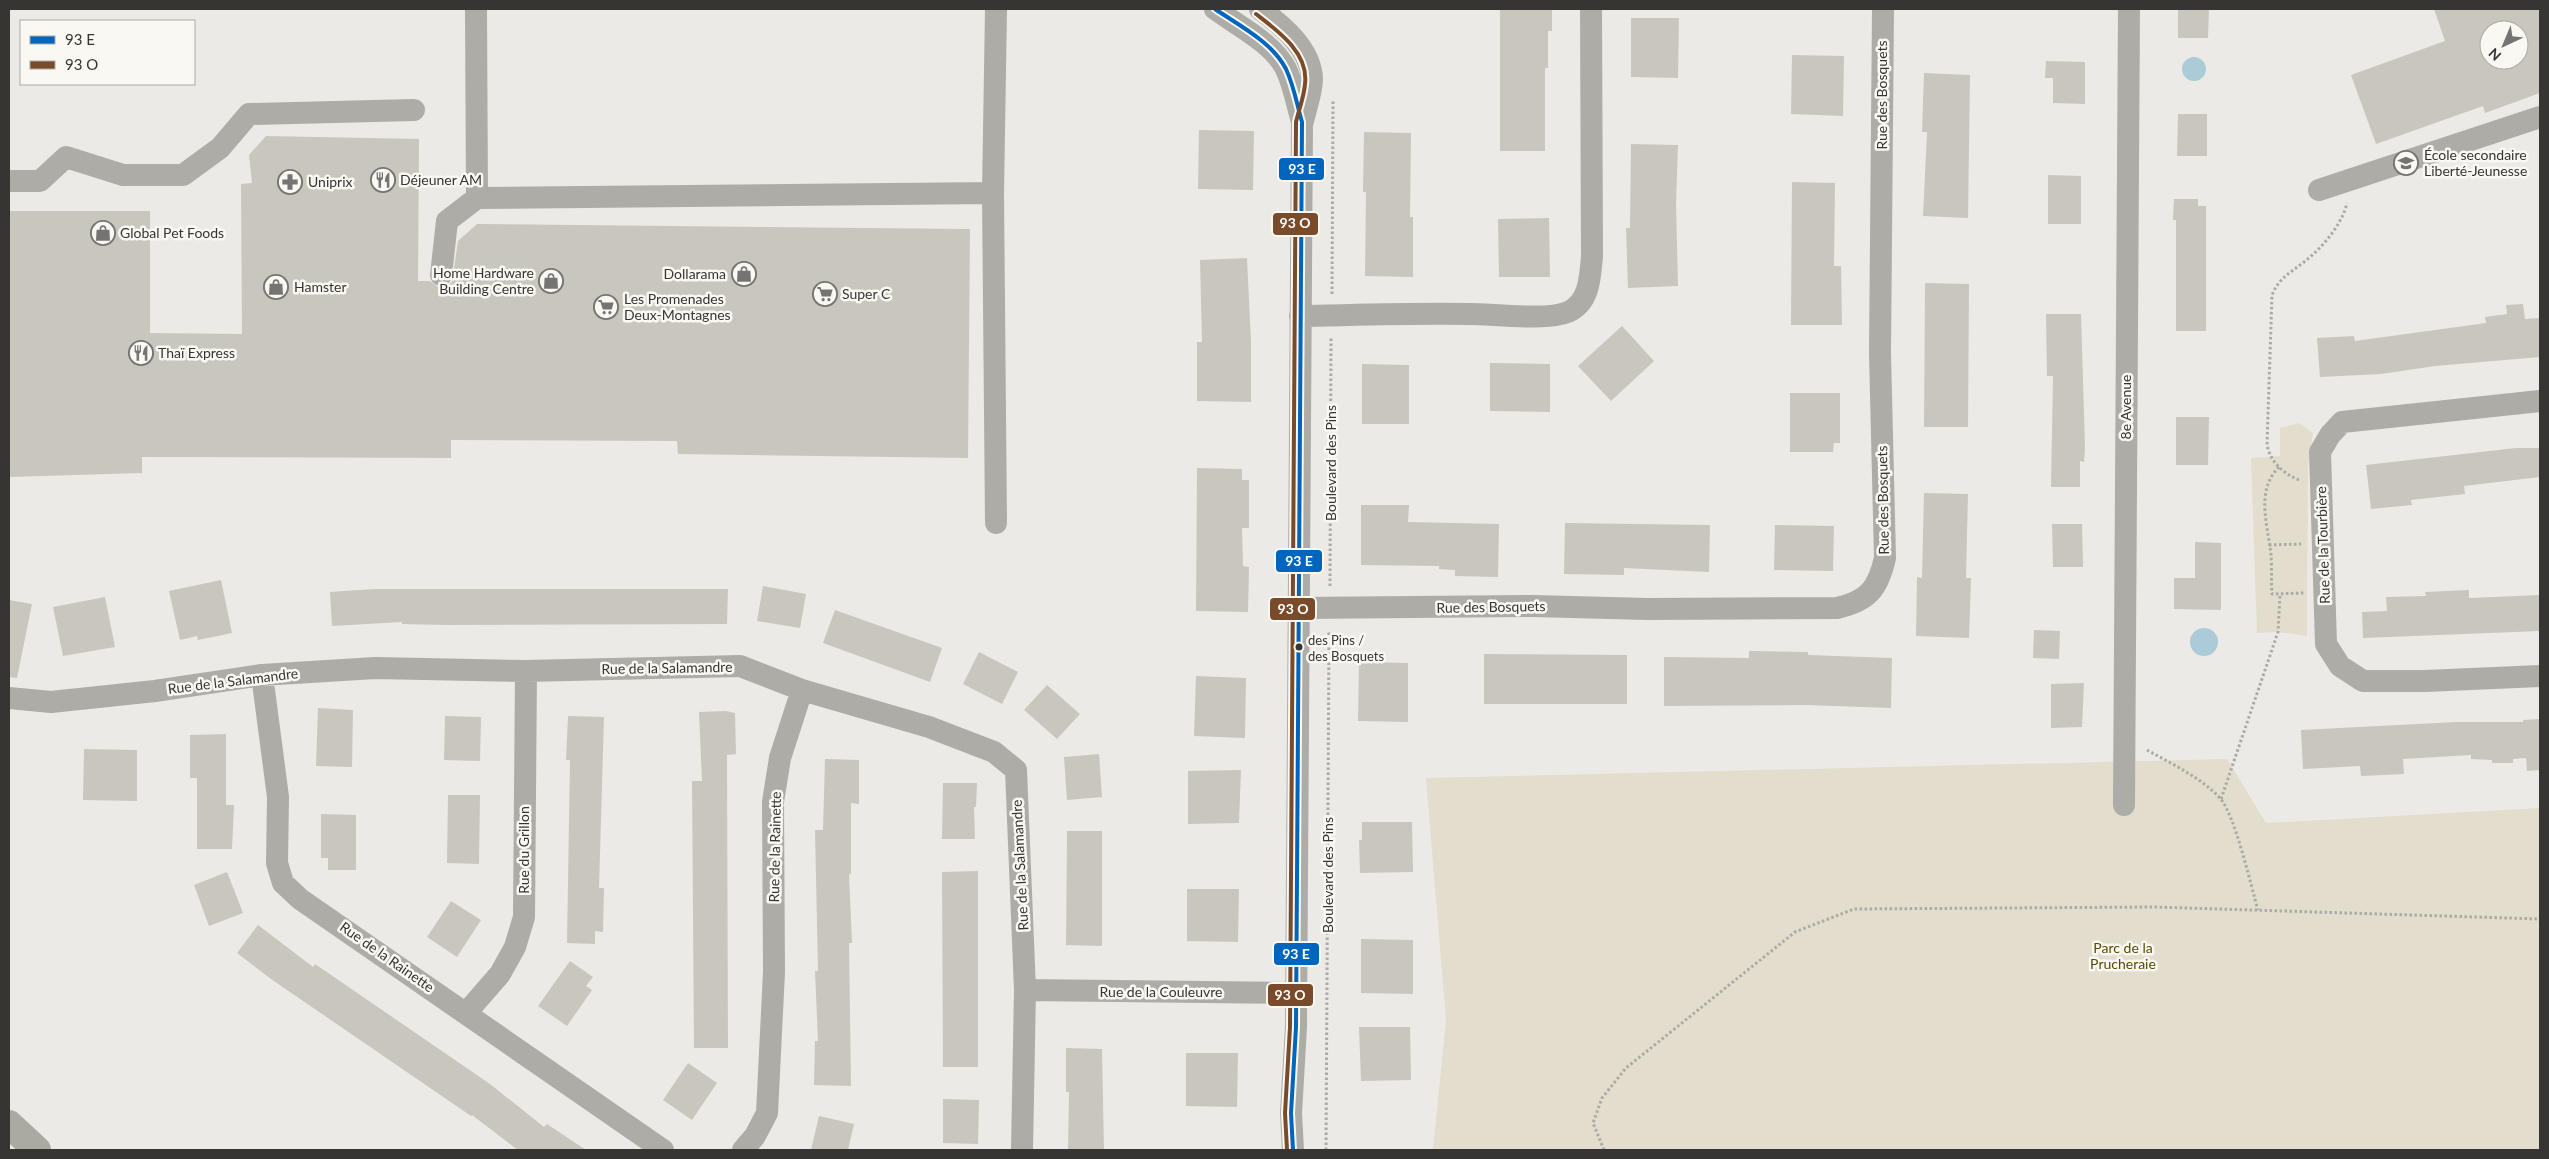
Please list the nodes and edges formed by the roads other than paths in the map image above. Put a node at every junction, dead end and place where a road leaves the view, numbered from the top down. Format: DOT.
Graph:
graph roads {
  1 [pos="476,9"];
  2 [pos="996,9"];
  3 [pos="1215,9"];
  4 [pos="1260,9"];
  5 [pos="1591,9"];
  6 [pos="1883,9"];
  7 [pos="2129,9"];
  8 [pos="414,110"];
  9 [pos="2540,117"];
  10 [pos="1302,122"];
  11 [pos="9,181"];
  12 [pos="2319,190"];
  13 [pos="993,193"];
  14 [pos="477,198"];
  15 [pos="441,275"];
  16 [pos="1300,316"];
  17 [pos="2540,401"];
  18 [pos="996,523"];
  19 [pos="1299,608"];
  20 [pos="526,671"];
  21 [pos="262,675"];
  22 [pos="2540,676"];
  23 [pos="802,690"];
  24 [pos="9,698"];
  25 [pos="2124,806"];
  26 [pos="1025,990"];
  27 [pos="1296,993"];
  28 [pos="467,1012"];
  29 [pos="9,1124"];
  30 [pos="37,1150"];
  31 [pos="663,1150"];
  32 [pos="743,1150"];
  33 [pos="1022,1150"];
  34 [pos="1294,1150"];
  1 -- 14 [label="street"];
  2 -- 13 [label="street"];
  3 -- 10 [label="street"];
  4 -- 10 [label="street"];
  5 -- 16 [label="street"];
  6 -- 19 [label="street, Rue des Bosquets"];
  7 -- 25 [label="street, 8e Avenue"];
  8 -- 11 [label="street"];
  9 -- 12 [label="street"];
  10 -- 16 [label="street"];
  13 -- 14 [label="street"];
  13 -- 18 [label="street"];
  14 -- 15 [label="street"];
  16 -- 19 [label="street"];
  17 -- 22 [label="street, Rue de la Tourbière"];
  19 -- 27 [label="street"];
  20 -- 21 [label="street, Rue de la Salamandre"];
  20 -- 23 [label="street, Rue de la Salamandre"];
  20 -- 28 [label="street, Rue du Grillon"];
  21 -- 24 [label="street, Rue de la Salamandre"];
  21 -- 28 [label="street, Rue de la Rainette"];
  23 -- 26 [label="street, Rue de la Salamandre"];
  23 -- 32 [label="street, Rue de la Rainette"];
  26 -- 27 [label="street, Rue de la Couleuvre"];
  26 -- 33 [label="street, Rue de la Salamandre"];
  27 -- 34 [label="street"];
  28 -- 31 [label="street, Rue de la Rainette"];
  29 -- 30 [label="highway"];
}
